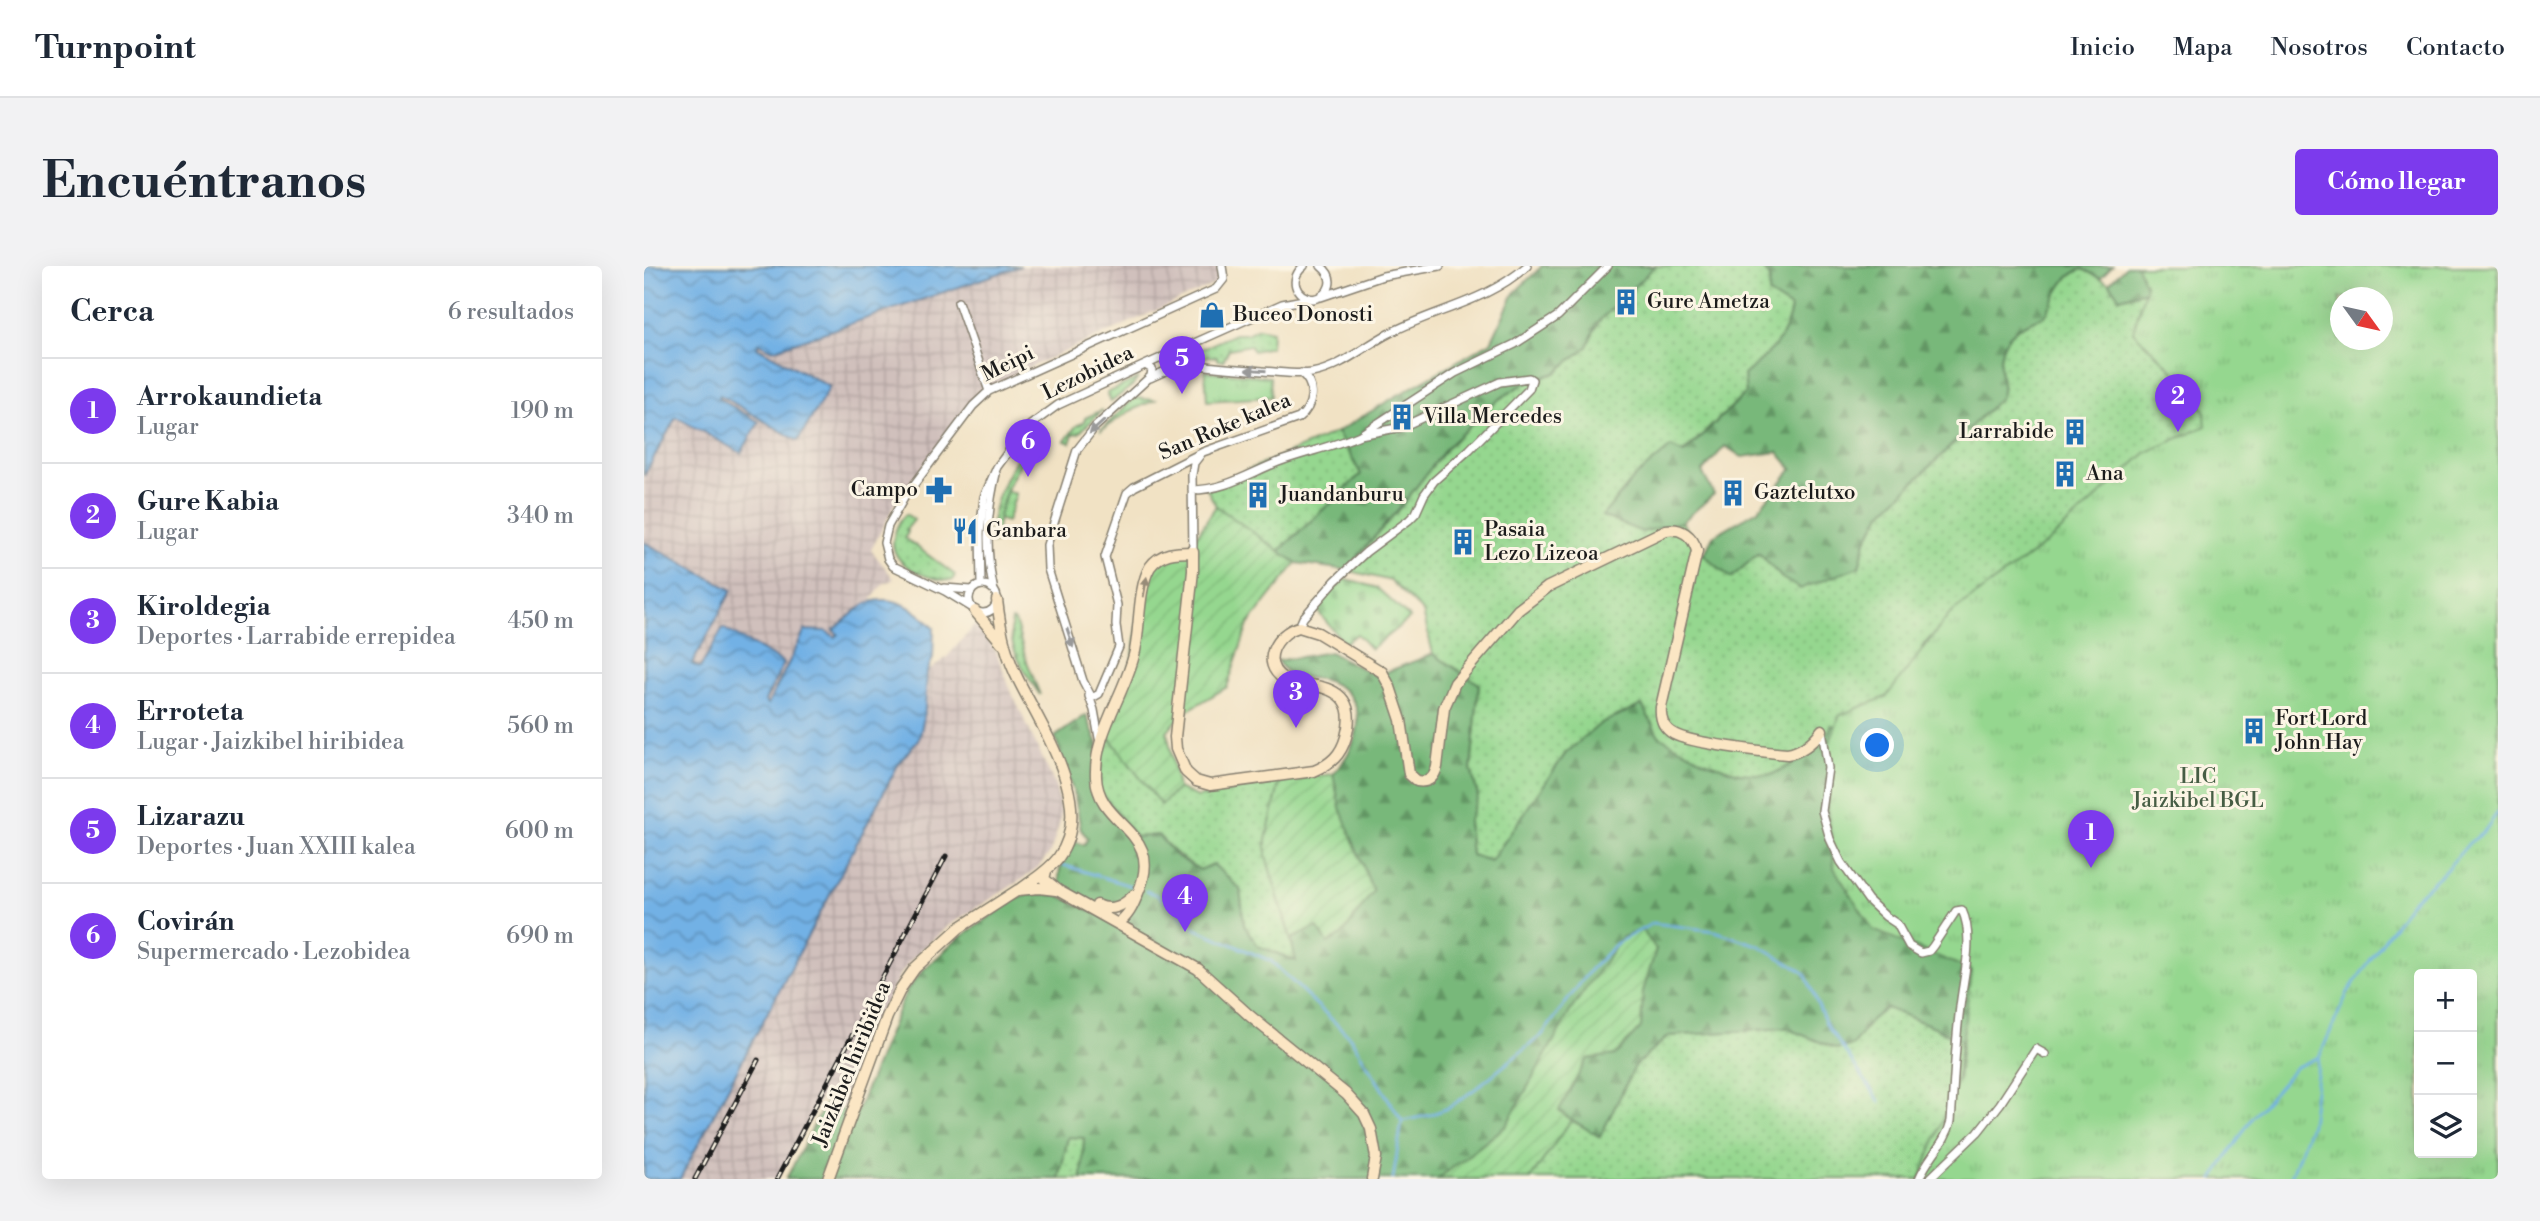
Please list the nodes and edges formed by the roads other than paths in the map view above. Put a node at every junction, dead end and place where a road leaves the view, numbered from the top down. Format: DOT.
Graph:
graph roads {
  1 [pos="1222,266"];
  2 [pos="1304,266"];
  3 [pos="1321,266"];
  4 [pos="1440,266"];
  5 [pos="1527,266"];
  6 [pos="1608,266"];
  7 [pos="1295,285"];
  8 [pos="1321,297"];
  9 [pos="1309,299"];
  10 [pos="958,302"];
  11 [pos="1282,304"];
  12 [pos="1180,349"];
  13 [pos="1162,357"];
  14 [pos="1183,363"];
  15 [pos="1144,365"];
  16 [pos="1301,373"];
  17 [pos="1146,380"];
  18 [pos="989,391"];
  19 [pos="1360,435"];
  20 [pos="1203,452"];
  21 [pos="1000,460"];
  22 [pos="1192,489"];
  23 [pos="1193,552"];
  24 [pos="981,585"];
  25 [pos="936,586"];
  26 [pos="972,590"];
  27 [pos="995,595"];
  28 [pos="973,609"];
  29 [pos="1299,627"];
  30 [pos="1004,645"];
  31 [pos="1091,696"];
  32 [pos="1822,730"];
  33 [pos="1100,746"];
  34 [pos="1047,870"];
  35 [pos="1018,890"];
  36 [pos="1059,891"];
  37 [pos="1130,904"];
  38 [pos="1097,909"];
  39 [pos="1127,925"];
  40 [pos="2045,1054"];
  41 [pos="828,1179"];
  42 [pos="1372,1179"];
  43 [pos="1919,1179"];
  44 [pos="1929,1179"];
  1 -- 18 [label="street, Meipi"];
  2 -- 7 [label="street"];
  3 -- 8 [label="street"];
  4 -- 8 [label="street, Lezobidea"];
  5 -- 16 [label="street"];
  6 -- 19 [label="street"];
  7 -- 9 [label="street"];
  7 -- 11 [label="street"];
  8 -- 9 [label="street, Lezobidea"];
  9 -- 11 [label="street, Lezobidea"];
  10 -- 18 [label="street"];
  11 -- 12 [label="street, Lezobidea"];
  12 -- 13 [label="street, Lezobidea"];
  12 -- 14 [label="street"];
  13 -- 14 [label="street"];
  13 -- 15 [label="street, Lezobidea"];
  16 -- 14 [label="street, one-way"];
  14 -- 17 [label="street"];
  15 -- 17 [label="street"];
  15 -- 21 [label="street, Lezobidea"];
  16 -- 20 [label="street, San Roke kalea"];
  17 -- 31 [label="street, one-way"];
  18 -- 25 [label="street, Meipi"];
  19 -- 22 [label="street"];
  19 -- 29 [label="street"];
  20 -- 22 [label="street"];
  20 -- 31 [label="street, San Roke kalea"];
  21 -- 24 [label="street, Lezobidea"];
  21 -- 27 [label="street, Lezobidea"];
  22 -- 23 [label="street"];
  23 -- 29 [label="street"];
  33 -- 23 [label="street, one-way"];
  24 -- 26 [label="street"];
  24 -- 27 [label="street"];
  25 -- 26 [label="street, Meipi"];
  25 -- 28 [label="street, Meipi"];
  26 -- 28 [label="street"];
  27 -- 28 [label="street"];
  27 -- 30 [label="street"];
  28 -- 30 [label="street"];
  29 -- 32 [label="street"];
  30 -- 34 [label="street"];
  31 -- 33 [label="street"];
  32 -- 43 [label="street"];
  33 -- 37 [label="street"];
  34 -- 35 [label="street, Jaizkibel hiribidea"];
  34 -- 36 [label="street"];
  34 -- 38 [label="street"];
  35 -- 36 [label="street"];
  35 -- 41 [label="street, Jaizkibel hiribidea"];
  36 -- 38 [label="street"];
  37 -- 38 [label="street"];
  37 -- 39 [label="street"];
  38 -- 39 [label="street"];
  39 -- 42 [label="street"];
  40 -- 44 [label="street"];
}
